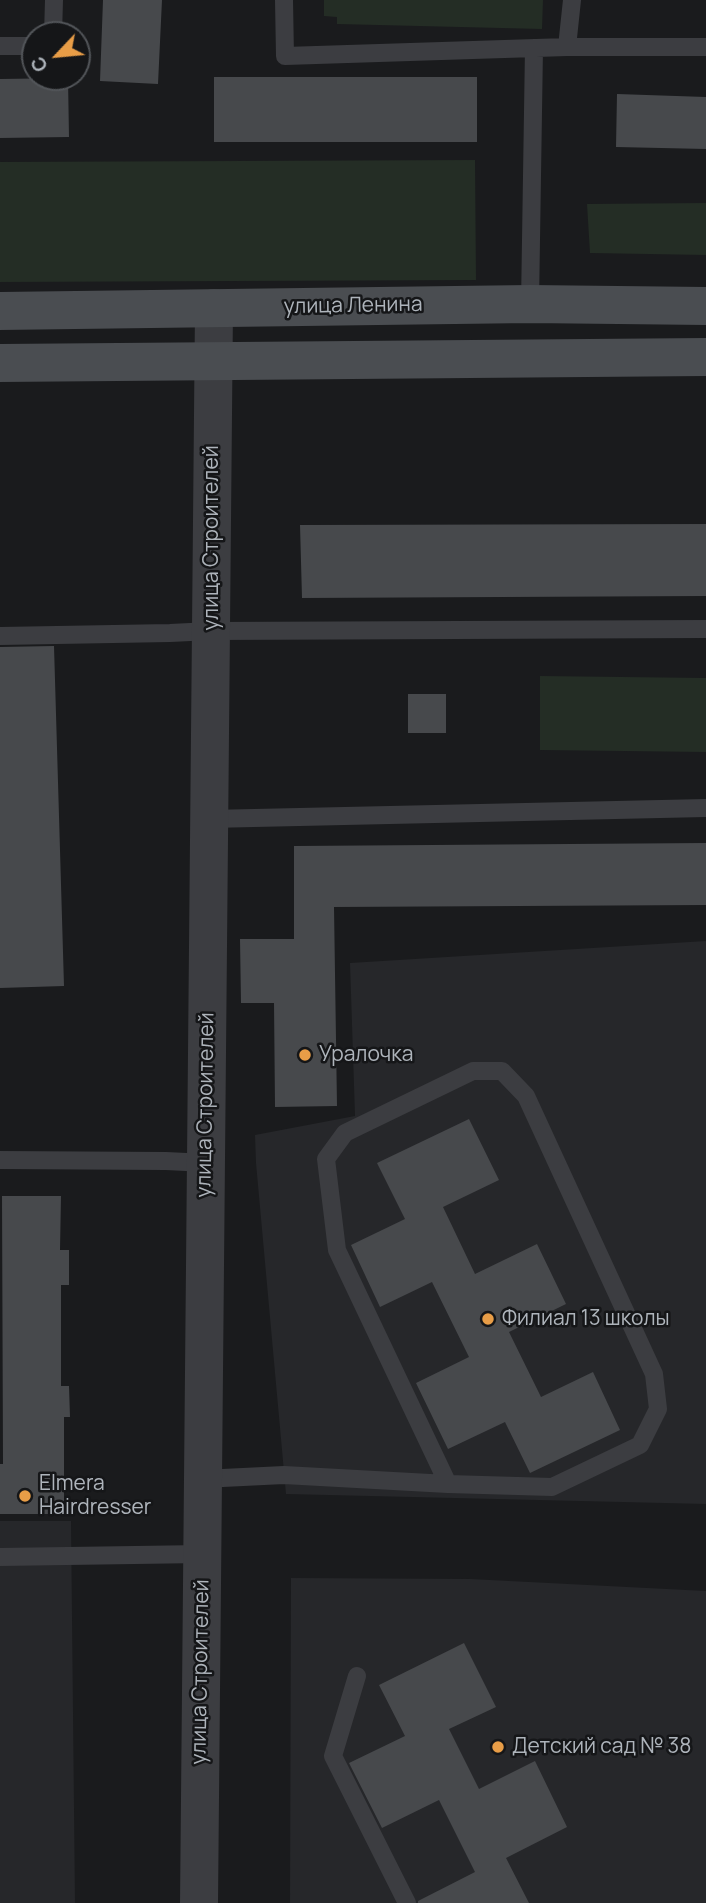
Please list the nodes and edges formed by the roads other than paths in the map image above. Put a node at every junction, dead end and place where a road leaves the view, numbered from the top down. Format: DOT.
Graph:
graph roads {
  1 [pos="54,0"];
  2 [pos="285,0"];
  3 [pos="572,0"];
  4 [pos="53,21"];
  5 [pos="0,46"];
  6 [pos="21,46"];
  7 [pos="567,47"];
  8 [pos="706,47"];
  9 [pos="534,48"];
  10 [pos="530,304"];
  11 [pos="706,306"];
  12 [pos="214,308"];
  13 [pos="0,311"];
  14 [pos="706,357"];
  15 [pos="213,360"];
  16 [pos="0,363"];
  17 [pos="706,628"];
  18 [pos="211,631"];
  19 [pos="0,636"];
  20 [pos="706,808"];
  21 [pos="209,819"];
  22 [pos="0,1160"];
  23 [pos="206,1163"];
  24 [pos="202,1479"];
  25 [pos="448,1484"];
  26 [pos="202,1554"];
  27 [pos="0,1557"];
  28 [pos="358,1676"];
  29 [pos="199,1903"];
  30 [pos="407,1903"];
  1 -- 4 [label="lane"];
  2 -- 9 [label="lane"];
  3 -- 7 [label="lane"];
  5 -- 6 [label="lane"];
  7 -- 8 [label="lane"];
  7 -- 9 [label="lane"];
  9 -- 10 [label="lane"];
  10 -- 11 [label="main road, улица Ленина"];
  10 -- 12 [label="main road, улица Ленина"];
  12 -- 13 [label="main road, улица Ленина"];
  12 -- 15 [label="street, улица Строителей"];
  14 -- 15 [label="main road"];
  15 -- 16 [label="main road"];
  15 -- 18 [label="street, улица Строителей"];
  17 -- 18 [label="lane"];
  18 -- 19 [label="lane"];
  18 -- 21 [label="street, улица Строителей"];
  20 -- 21 [label="lane"];
  21 -- 23 [label="street, улица Строителей"];
  22 -- 23 [label="lane"];
  23 -- 24 [label="street, улица Строителей"];
  24 -- 25 [label="lane"];
  24 -- 26 [label="street, улица Строителей"];
  25 -- 25 [label="lane"];
  26 -- 27 [label="lane"];
  26 -- 29 [label="street, улица Строителей"];
  28 -- 30 [label="lane"];
}
